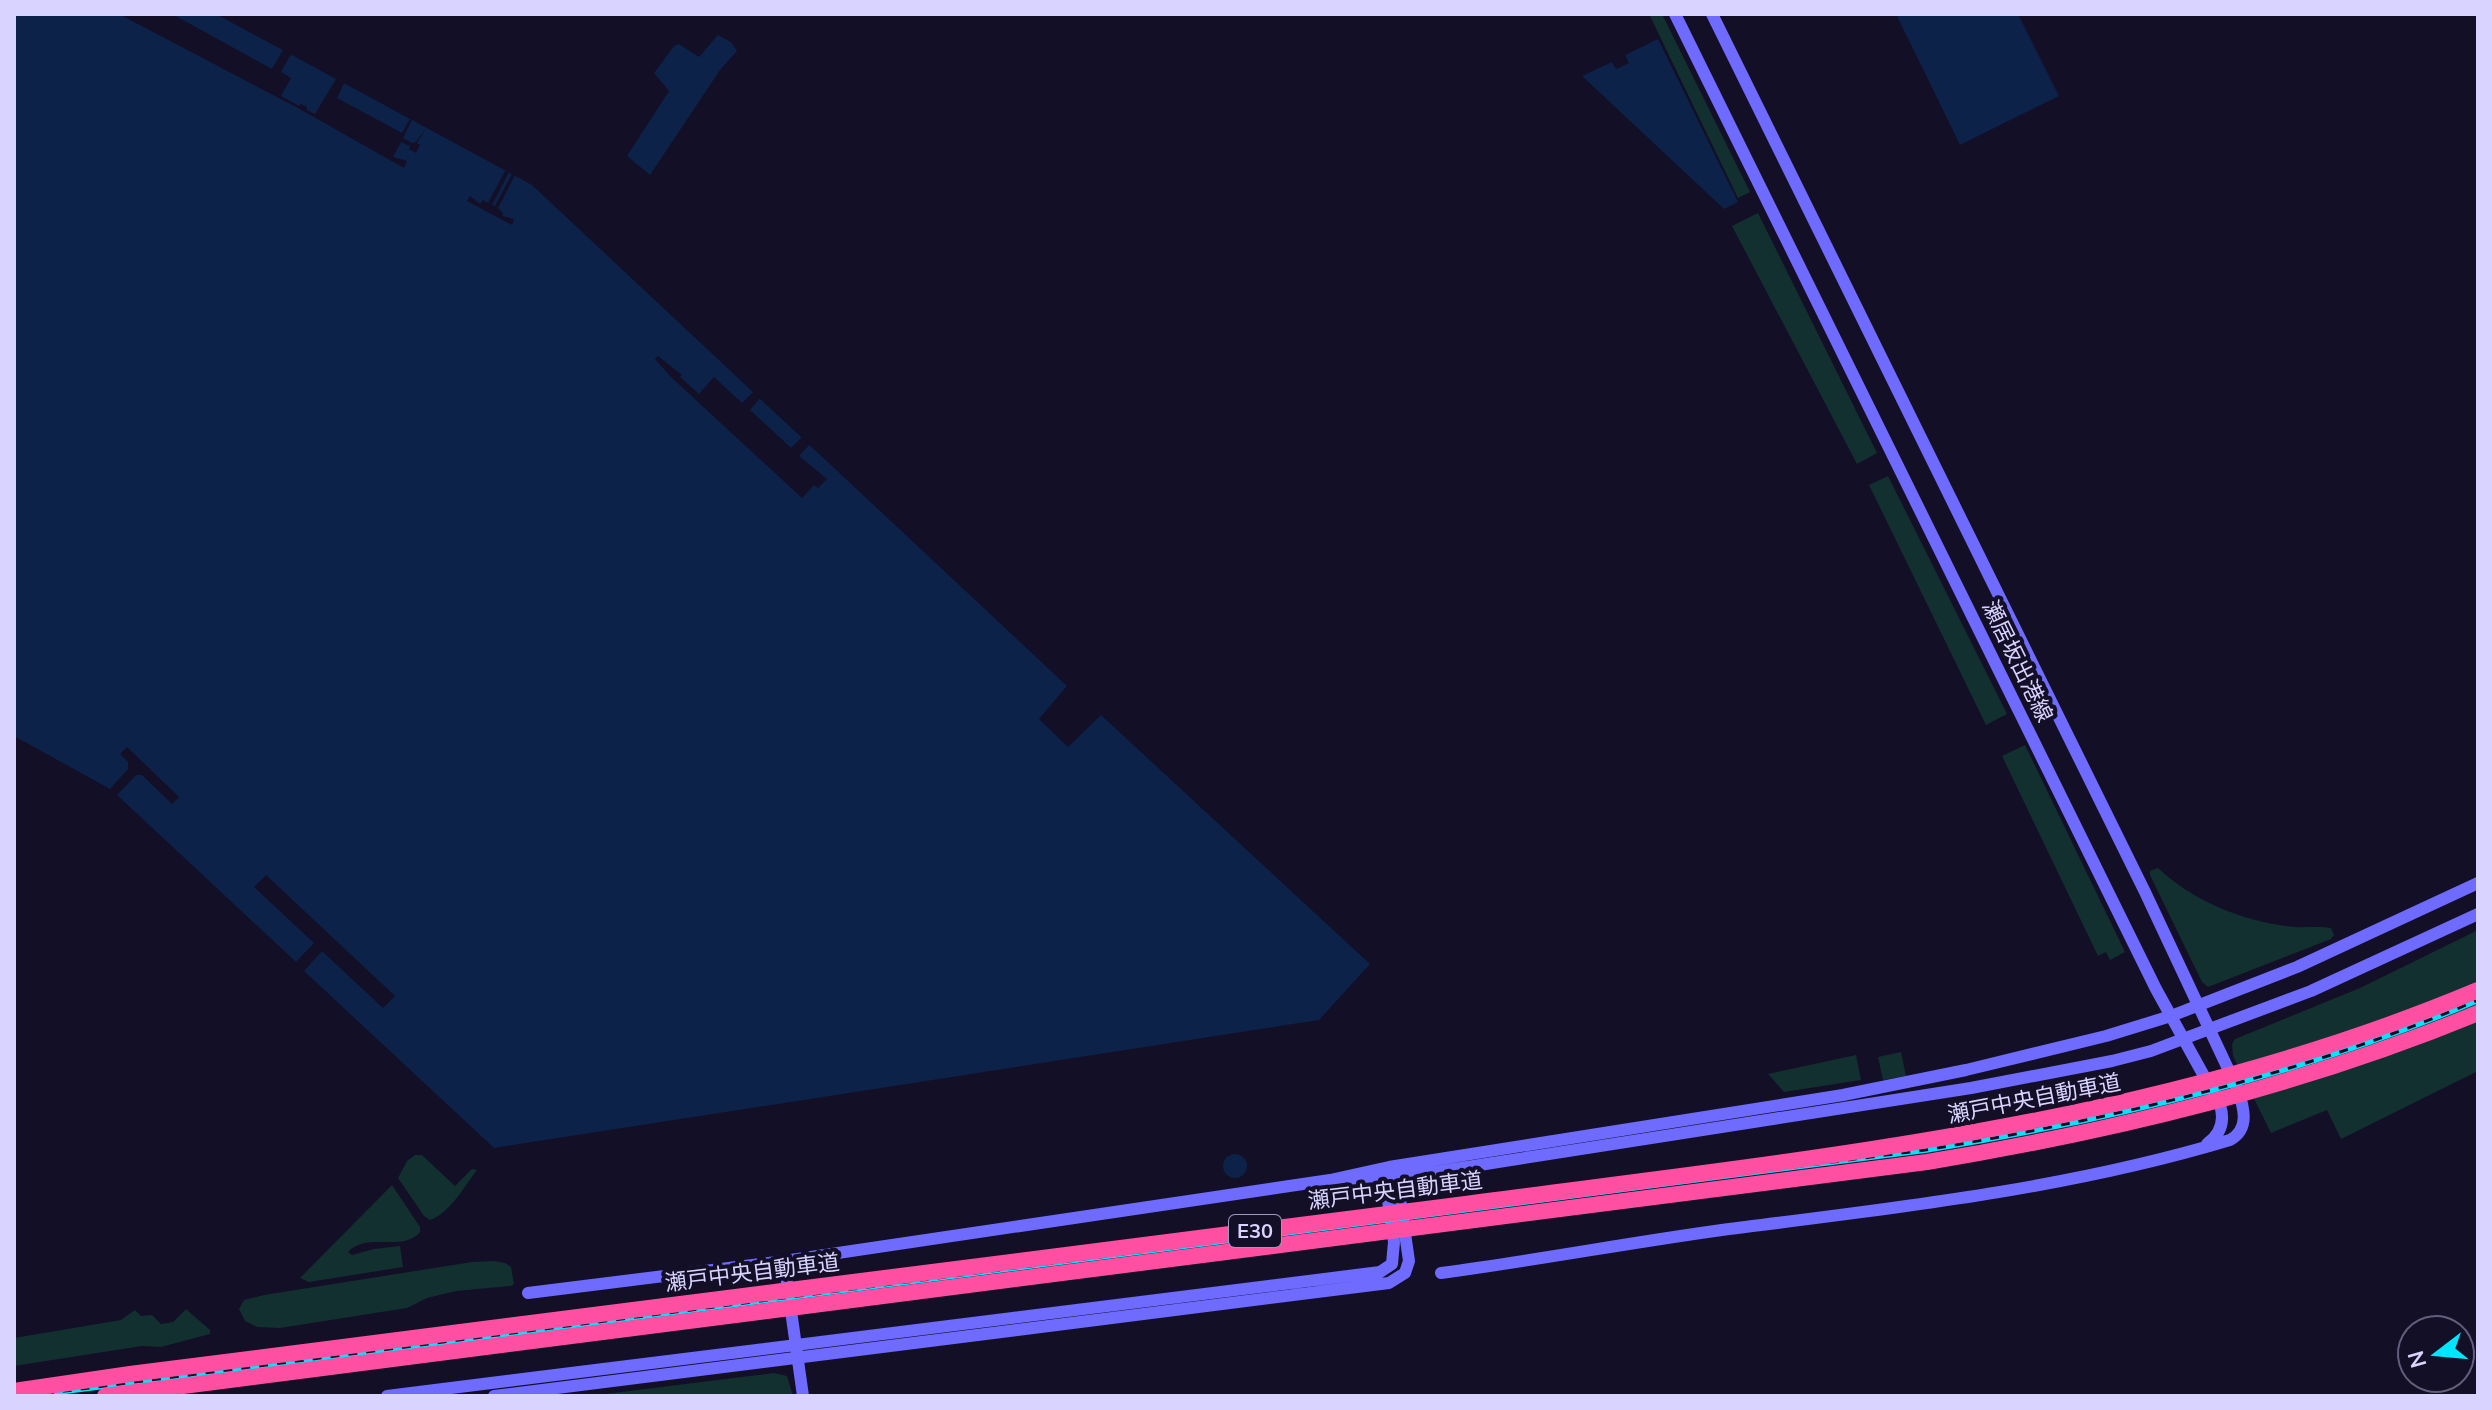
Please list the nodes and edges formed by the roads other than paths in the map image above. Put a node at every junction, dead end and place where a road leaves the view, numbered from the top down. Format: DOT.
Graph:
graph roads {
  1 [pos="1675,14"];
  2 [pos="1712,14"];
  3 [pos="2478,883"];
  4 [pos="2478,914"];
  5 [pos="2478,990"];
  6 [pos="2197,1006"];
  7 [pos="2478,1013"];
  8 [pos="2171,1016"];
  9 [pos="2208,1030"];
  10 [pos="2185,1039"];
  11 [pos="2202,1147"];
  12 [pos="1389,1167"];
  13 [pos="1391,1179"];
  14 [pos="1330,1180"];
  15 [pos="784,1261"];
  16 [pos="1441,1273"];
  17 [pos="528,1293"];
  18 [pos="797,1352"];
  19 [pos="14,1391"];
  20 [pos="105,1396"];
  21 [pos="387,1396"];
  22 [pos="494,1396"];
  23 [pos="803,1396"];
  1 -- 8 [label="street, 瀬居坂出港線"];
  2 -- 6 [label="street, 瀬居坂出港線"];
  3 -- 6 [label="street"];
  4 -- 9 [label="street"];
  5 -- 19 [label="highway, 瀬戸中央自動車道 / E30, bridge"];
  6 -- 8 [label="street"];
  6 -- 9 [label="street, 瀬居坂出港線"];
  7 -- 20 [label="highway, 瀬戸中央自動車道 / E30, bridge"];
  8 -- 10 [label="street, 瀬居坂出港線"];
  8 -- 12 [label="street"];
  9 -- 10 [label="street"];
  9 -- 11 [label="street, 瀬居坂出港線"];
  10 -- 11 [label="street, 瀬居坂出港線"];
  10 -- 13 [label="street"];
  11 -- 16 [label="street"];
  12 -- 13 [label="street"];
  12 -- 14 [label="street"];
  13 -- 14 [label="street"];
  13 -- 18 [label="street"];
  14 -- 15 [label="street"];
  15 -- 17 [label="street"];
  15 -- 18 [label="street"];
  18 -- 21 [label="street"];
  18 -- 22 [label="street"];
  18 -- 23 [label="street"];
}
